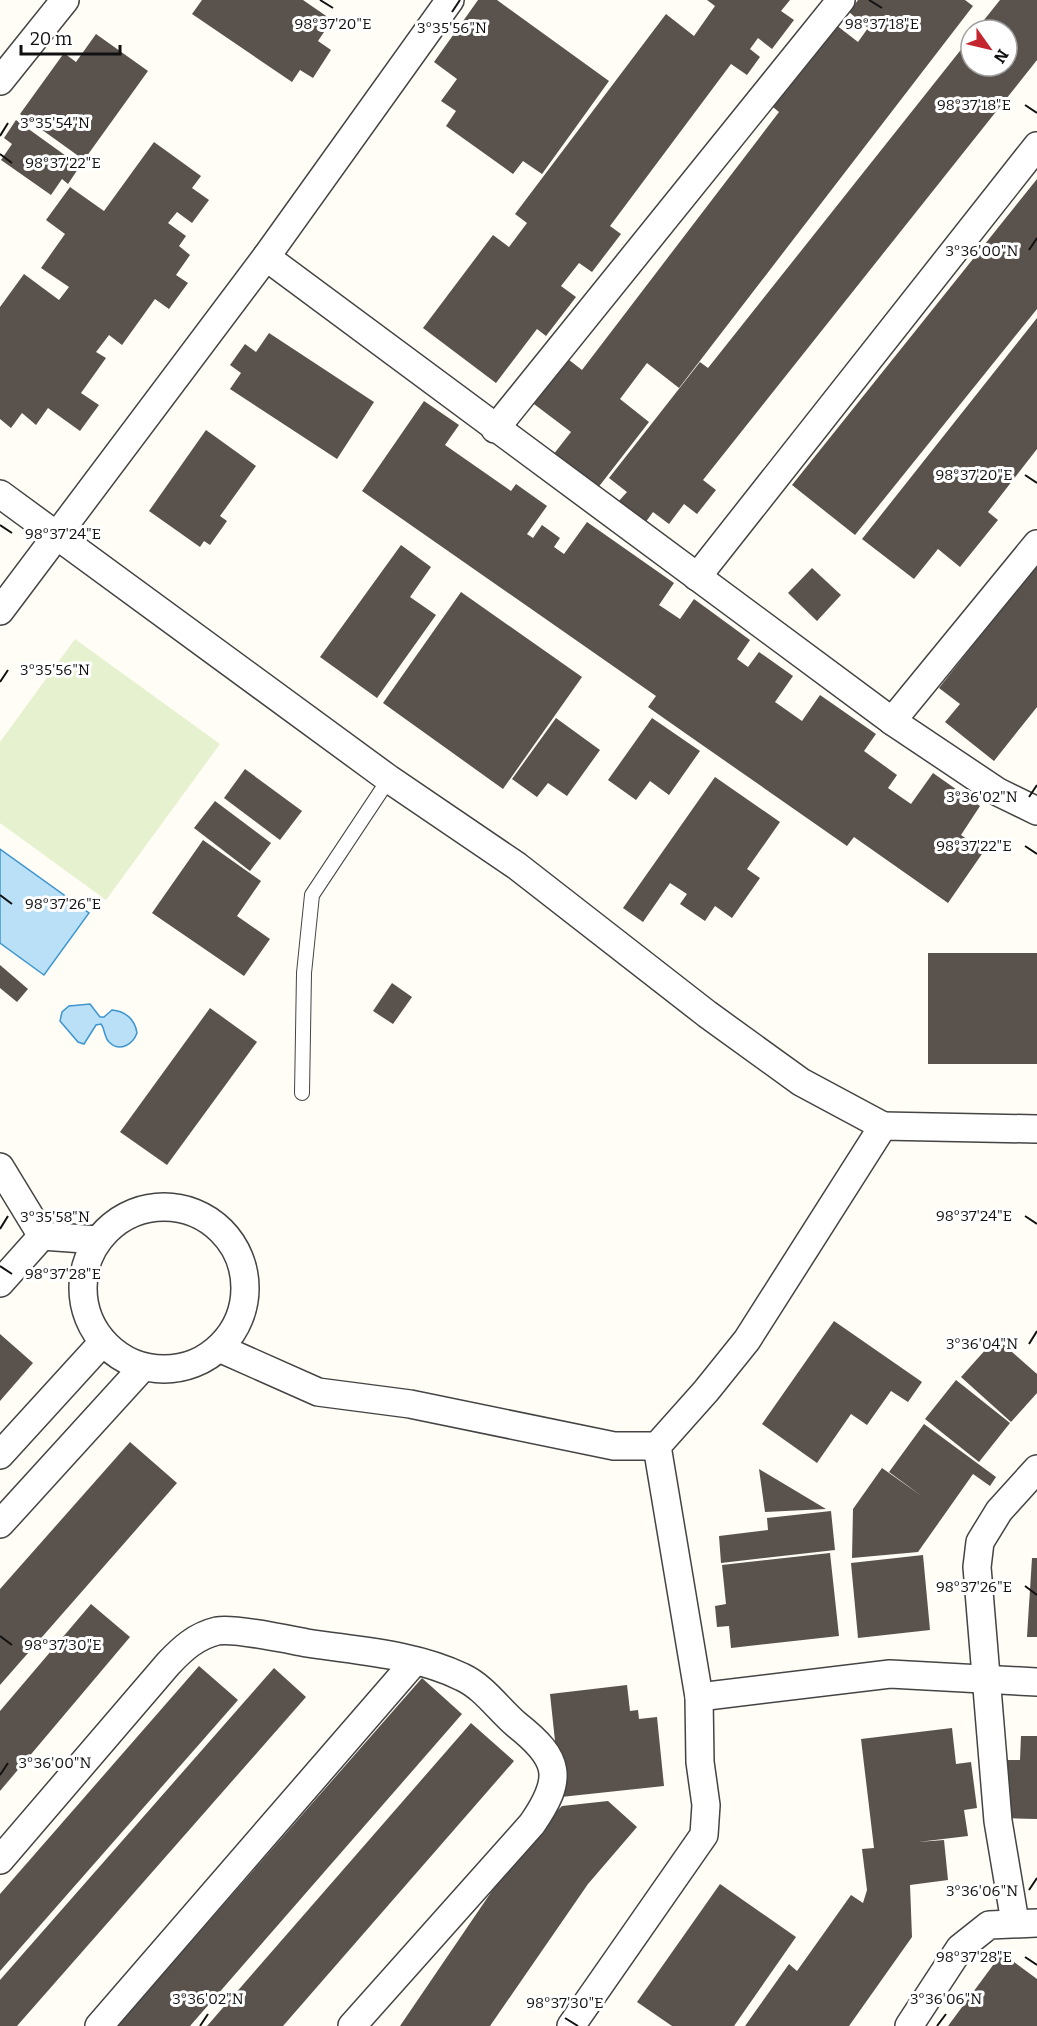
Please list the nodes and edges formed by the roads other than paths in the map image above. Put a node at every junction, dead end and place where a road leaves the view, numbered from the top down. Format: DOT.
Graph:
graph roads {
  1 [pos="65,0"];
  2 [pos="450,0"];
  3 [pos="841,0"];
  4 [pos="0,81"];
  5 [pos="1037,146"];
  6 [pos="266,257"];
  7 [pos="495,429"];
  8 [pos="0,494"];
  9 [pos="54,536"];
  10 [pos="1037,544"];
  11 [pos="697,577"];
  12 [pos="0,611"];
  13 [pos="892,721"];
  14 [pos="389,779"];
  15 [pos="1037,811"];
  16 [pos="302,1092"];
  17 [pos="883,1126"];
  18 [pos="1037,1129"];
  19 [pos="0,1167"];
  20 [pos="42,1236"];
  21 [pos="98,1240"];
  22 [pos="0,1283"];
  23 [pos="103,1342"];
  24 [pos="219,1348"];
  25 [pos="143,1367"];
  26 [pos="657,1446"];
  27 [pos="0,1455"];
  28 [pos="1037,1469"];
  29 [pos="0,1524"];
  30 [pos="415,1660"];
  31 [pos="986,1679"];
  32 [pos="1037,1682"];
  33 [pos="699,1697"];
  34 [pos="0,1860"];
  35 [pos="1026,1923"];
  36 [pos="99,2026"];
  37 [pos="352,2026"];
  38 [pos="571,2026"];
  39 [pos="909,2026"];
  1 -- 4 [label="street"];
  2 -- 6 [label="street"];
  3 -- 7 [label="street"];
  5 -- 11 [label="street"];
  6 -- 7 [label="street"];
  6 -- 9 [label="street"];
  7 -- 11 [label="street"];
  8 -- 9 [label="street"];
  9 -- 12 [label="street"];
  9 -- 14 [label="street"];
  10 -- 13 [label="street"];
  11 -- 13 [label="street"];
  13 -- 15 [label="street"];
  14 -- 16 [label="lane"];
  14 -- 17 [label="street"];
  17 -- 18 [label="street"];
  17 -- 26 [label="street"];
  19 -- 20 [label="street"];
  20 -- 21 [label="street"];
  20 -- 22 [label="street"];
  21 -- 23 [label="street"];
  21 -- 24 [label="street"];
  23 -- 25 [label="street"];
  23 -- 27 [label="street"];
  24 -- 25 [label="street"];
  24 -- 26 [label="street"];
  25 -- 29 [label="street"];
  26 -- 33 [label="street"];
  28 -- 31 [label="street"];
  30 -- 34 [label="street"];
  30 -- 36 [label="street"];
  30 -- 37 [label="street"];
  31 -- 32 [label="street"];
  31 -- 33 [label="street"];
  31 -- 35 [label="street"];
  33 -- 38 [label="street"];
  35 -- 39 [label="street"];
}
